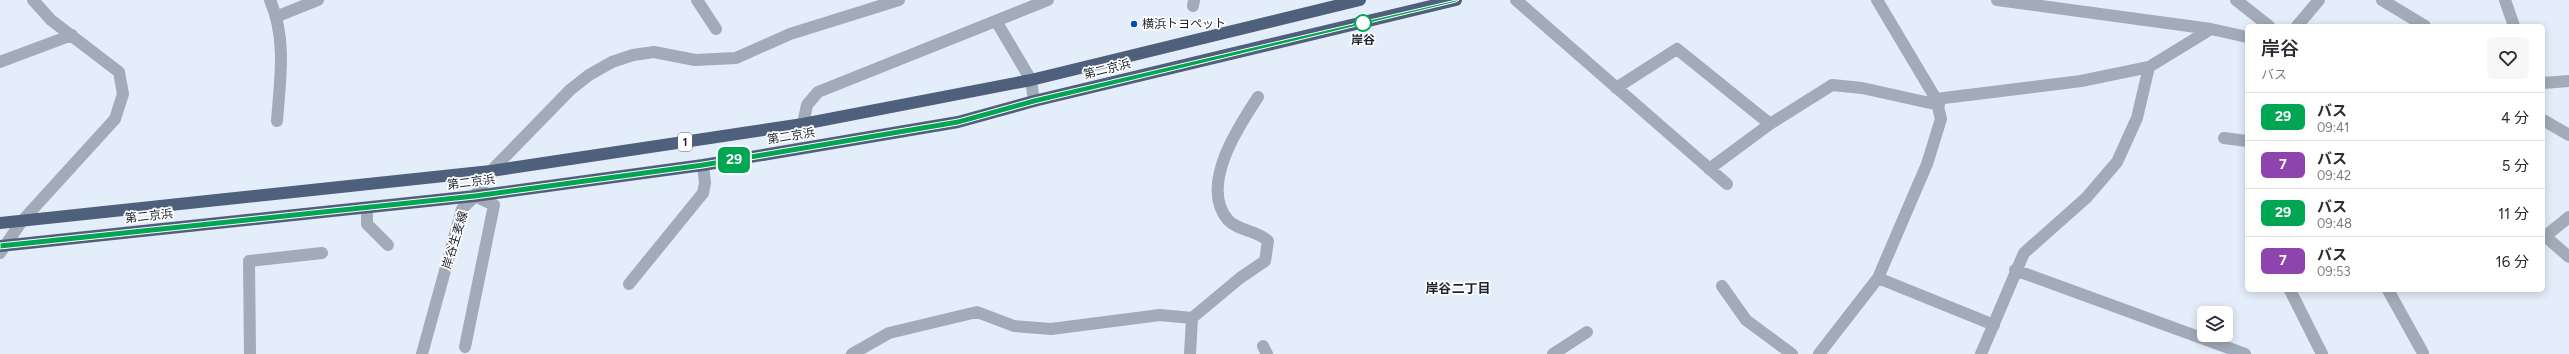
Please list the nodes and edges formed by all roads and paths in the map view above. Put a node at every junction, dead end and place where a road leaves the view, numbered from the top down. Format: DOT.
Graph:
graph roads {
  1 [pos="33,0"];
  2 [pos="270,0"];
  3 [pos="318,0"];
  4 [pos="697,0"];
  5 [pos="899,0"];
  6 [pos="1048,0"];
  7 [pos="1456,0"];
  8 [pos="1516,0"];
  9 [pos="1877,0"];
  10 [pos="1997,0"];
  11 [pos="2236,0"];
  12 [pos="2319,0"];
  13 [pos="2382,0"];
  14 [pos="2505,0"];
  15 [pos="1353,1"];
  16 [pos="2015,1"];
  17 [pos="1031,3"];
  18 [pos="278,16"];
  19 [pos="996,21"];
  20 [pos="2266,24"];
  21 [pos="2299,24"];
  22 [pos="2421,24"];
  23 [pos="2513,24"];
  24 [pos="716,29"];
  25 [pos="2211,29"];
  26 [pos="72,35"];
  27 [pos="2245,37"];
  28 [pos="0,62"];
  29 [pos="2149,67"];
  30 [pos="1031,80"];
  31 [pos="2569,81"];
  32 [pos="2545,83"];
  33 [pos="1616,88"];
  34 [pos="1258,96"];
  35 [pos="1034,101"];
  36 [pos="1938,102"];
  37 [pos="277,121"];
  38 [pos="2545,121"];
  39 [pos="803,124"];
  40 [pos="1770,124"];
  41 [pos="2569,135"];
  42 [pos="2224,138"];
  43 [pos="2245,141"];
  44 [pos="703,165"];
  45 [pos="1709,169"];
  46 [pos="492,171"];
  47 [pos="1726,184"];
  48 [pos="475,196"];
  49 [pos="367,208"];
  50 [pos="2569,217"];
  51 [pos="22,221"];
  52 [pos="0,223"];
  53 [pos="2545,236"];
  54 [pos="2545,238"];
  55 [pos="388,245"];
  56 [pos="1,248"];
  57 [pos="322,254"];
  58 [pos="2569,257"];
  59 [pos="2015,270"];
  60 [pos="1878,278"];
  61 [pos="629,284"];
  62 [pos="1722,286"];
  63 [pos="2291,292"];
  64 [pos="2389,292"];
  65 [pos="1192,318"];
  66 [pos="1994,325"];
  67 [pos="1586,332"];
  68 [pos="465,347"];
  69 [pos="1822,353"];
  70 [pos="2425,353"];
  71 [pos="250,354"];
  72 [pos="422,354"];
  73 [pos="852,354"];
  74 [pos="1190,354"];
  75 [pos="1553,354"];
  76 [pos="1792,354"];
  77 [pos="1981,354"];
  78 [pos="2245,354"];
  79 [pos="2322,354"];
  1 -- 26 [label="street"];
  2 -- 18 [label="street"];
  3 -- 18 [label="street"];
  4 -- 24 [label="street"];
  5 -- 46 [label="street"];
  6 -- 17 [label="street"];
  7 -- 35 [label="highway, 第二京浜 / 1"];
  8 -- 33 [label="street"];
  9 -- 36 [label="street"];
  10 -- 16 [label="street"];
  11 -- 20 [label="street"];
  12 -- 21 [label="street"];
  13 -- 22 [label="street"];
  14 -- 23 [label="street"];
  15 -- 30 [label="highway, 第二京浜 / 1"];
  16 -- 25 [label="street"];
  17 -- 19 [label="street"];
  18 -- 37 [label="street"];
  19 -- 30 [label="street"];
  19 -- 39 [label="street"];
  25 -- 27 [label="street"];
  25 -- 29 [label="street"];
  26 -- 28 [label="street"];
  26 -- 51 [label="street"];
  29 -- 36 [label="street"];
  29 -- 59 [label="street"];
  30 -- 35 [label="street"];
  30 -- 39 [label="highway, 第二京浜 / 1"];
  31 -- 32 [label="street"];
  33 -- 40 [label="street"];
  33 -- 45 [label="street"];
  34 -- 65 [label="street"];
  35 -- 44 [label="highway, 第二京浜 / 1"];
  36 -- 40 [label="street"];
  36 -- 60 [label="street"];
  38 -- 41 [label="street"];
  39 -- 46 [label="highway, 第二京浜 / 1"];
  40 -- 45 [label="street"];
  42 -- 43 [label="street"];
  44 -- 48 [label="highway, 第二京浜 / 1"];
  44 -- 61 [label="street"];
  45 -- 47 [label="street"];
  46 -- 48 [label="street"];
  46 -- 51 [label="highway, 第二京浜 / 1"];
  48 -- 49 [label="highway, 第二京浜 / 1"];
  48 -- 68 [label="street, 岸谷生麦線"];
  48 -- 72 [label="street, 岸谷生麦線"];
  49 -- 55 [label="street"];
  49 -- 56 [label="highway, 第二京浜 / 1"];
  50 -- 53 [label="street"];
  51 -- 52 [label="highway, 第二京浜 / 1"];
  51 -- 56 [label="street"];
  54 -- 58 [label="street"];
  57 -- 71 [label="street"];
  59 -- 66 [label="street"];
  59 -- 78 [label="street"];
  60 -- 66 [label="street"];
  60 -- 69 [label="street"];
  62 -- 76 [label="street"];
  63 -- 79 [label="street"];
  64 -- 70 [label="street"];
  65 -- 73 [label="street"];
  65 -- 74 [label="street"];
  66 -- 77 [label="street"];
  67 -- 75 [label="street"];
}
